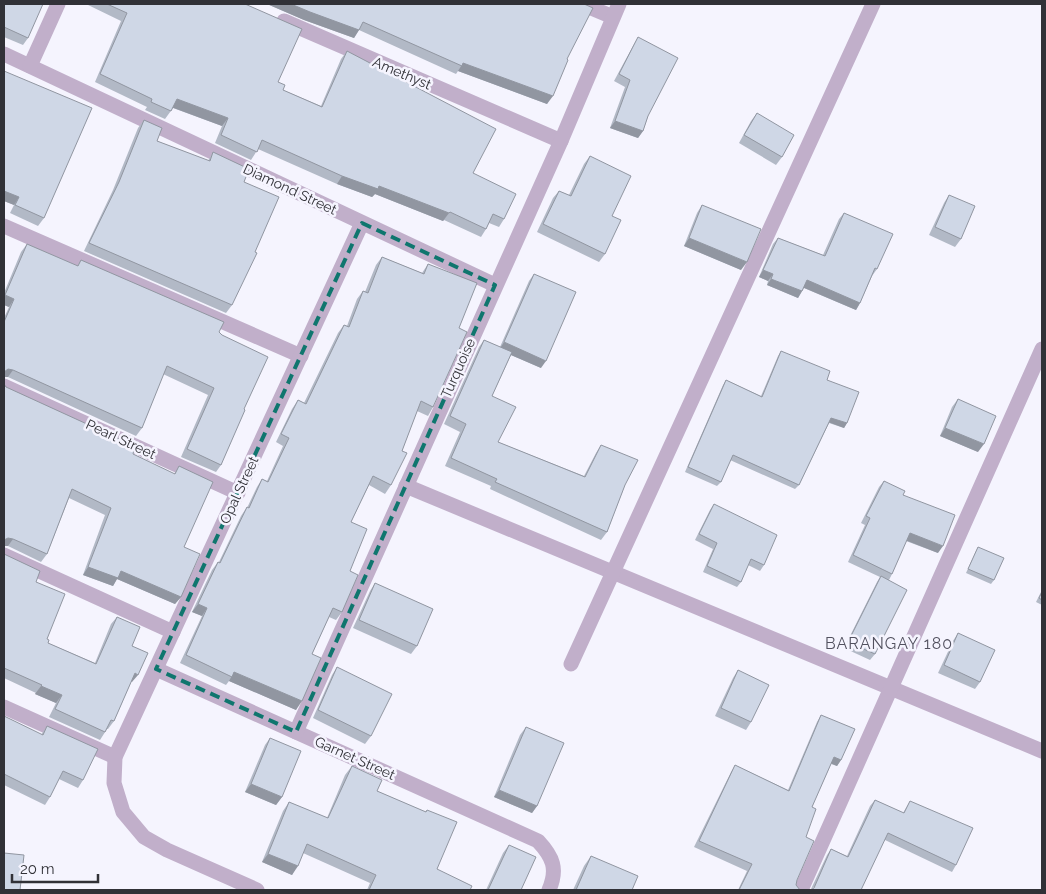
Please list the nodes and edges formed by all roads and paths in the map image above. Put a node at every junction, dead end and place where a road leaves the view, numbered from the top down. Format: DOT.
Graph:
graph roads {
  1 [pos="58,4"];
  2 [pos="582,4"];
  3 [pos="873,4"];
  4 [pos="616,10"];
  5 [pos="271,16"];
  6 [pos="4,54"];
  7 [pos="30,66"];
  8 [pos="561,142"];
  9 [pos="362,223"];
  10 [pos="4,226"];
  11 [pos="495,285"];
  12 [pos="1042,349"];
  13 [pos="301,356"];
  14 [pos="4,386"];
  15 [pos="406,486"];
  16 [pos="238,493"];
  17 [pos="4,555"];
  18 [pos="612,573"];
  19 [pos="173,632"];
  20 [pos="571,664"];
  21 [pos="156,669"];
  22 [pos="891,688"];
  23 [pos="4,708"];
  24 [pos="296,732"];
  25 [pos="1042,752"];
  26 [pos="116,757"];
  27 [pos="256,890"];
  28 [pos="549,890"];
  29 [pos="801,890"];
  1 -- 7 [label="street"];
  2 -- 4 [label="street"];
  3 -- 18 [label="street"];
  4 -- 8 [label="street, Turquoise"];
  5 -- 8 [label="street, Amethyst"];
  6 -- 7 [label="street, Diamond Street"];
  7 -- 9 [label="street, Diamond Street"];
  8 -- 11 [label="street, Turquoise"];
  9 -- 11 [label="street, Diamond Street"];
  9 -- 13 [label="street, Opal Street"];
  10 -- 13 [label="street"];
  11 -- 15 [label="street, Turquoise"];
  12 -- 22 [label="street"];
  13 -- 16 [label="street, Opal Street"];
  14 -- 16 [label="street, Pearl Street"];
  15 -- 18 [label="street"];
  15 -- 24 [label="street, Turquoise"];
  16 -- 19 [label="street, Opal Street"];
  17 -- 19 [label="street"];
  18 -- 20 [label="street"];
  18 -- 22 [label="street"];
  19 -- 21 [label="street, Opal Street"];
  21 -- 24 [label="street, Garnet Street"];
  21 -- 26 [label="street, Opal Street"];
  22 -- 25 [label="street"];
  22 -- 29 [label="street"];
  23 -- 26 [label="street"];
  24 -- 28 [label="street, Garnet Street"];
  26 -- 27 [label="street"];
}
